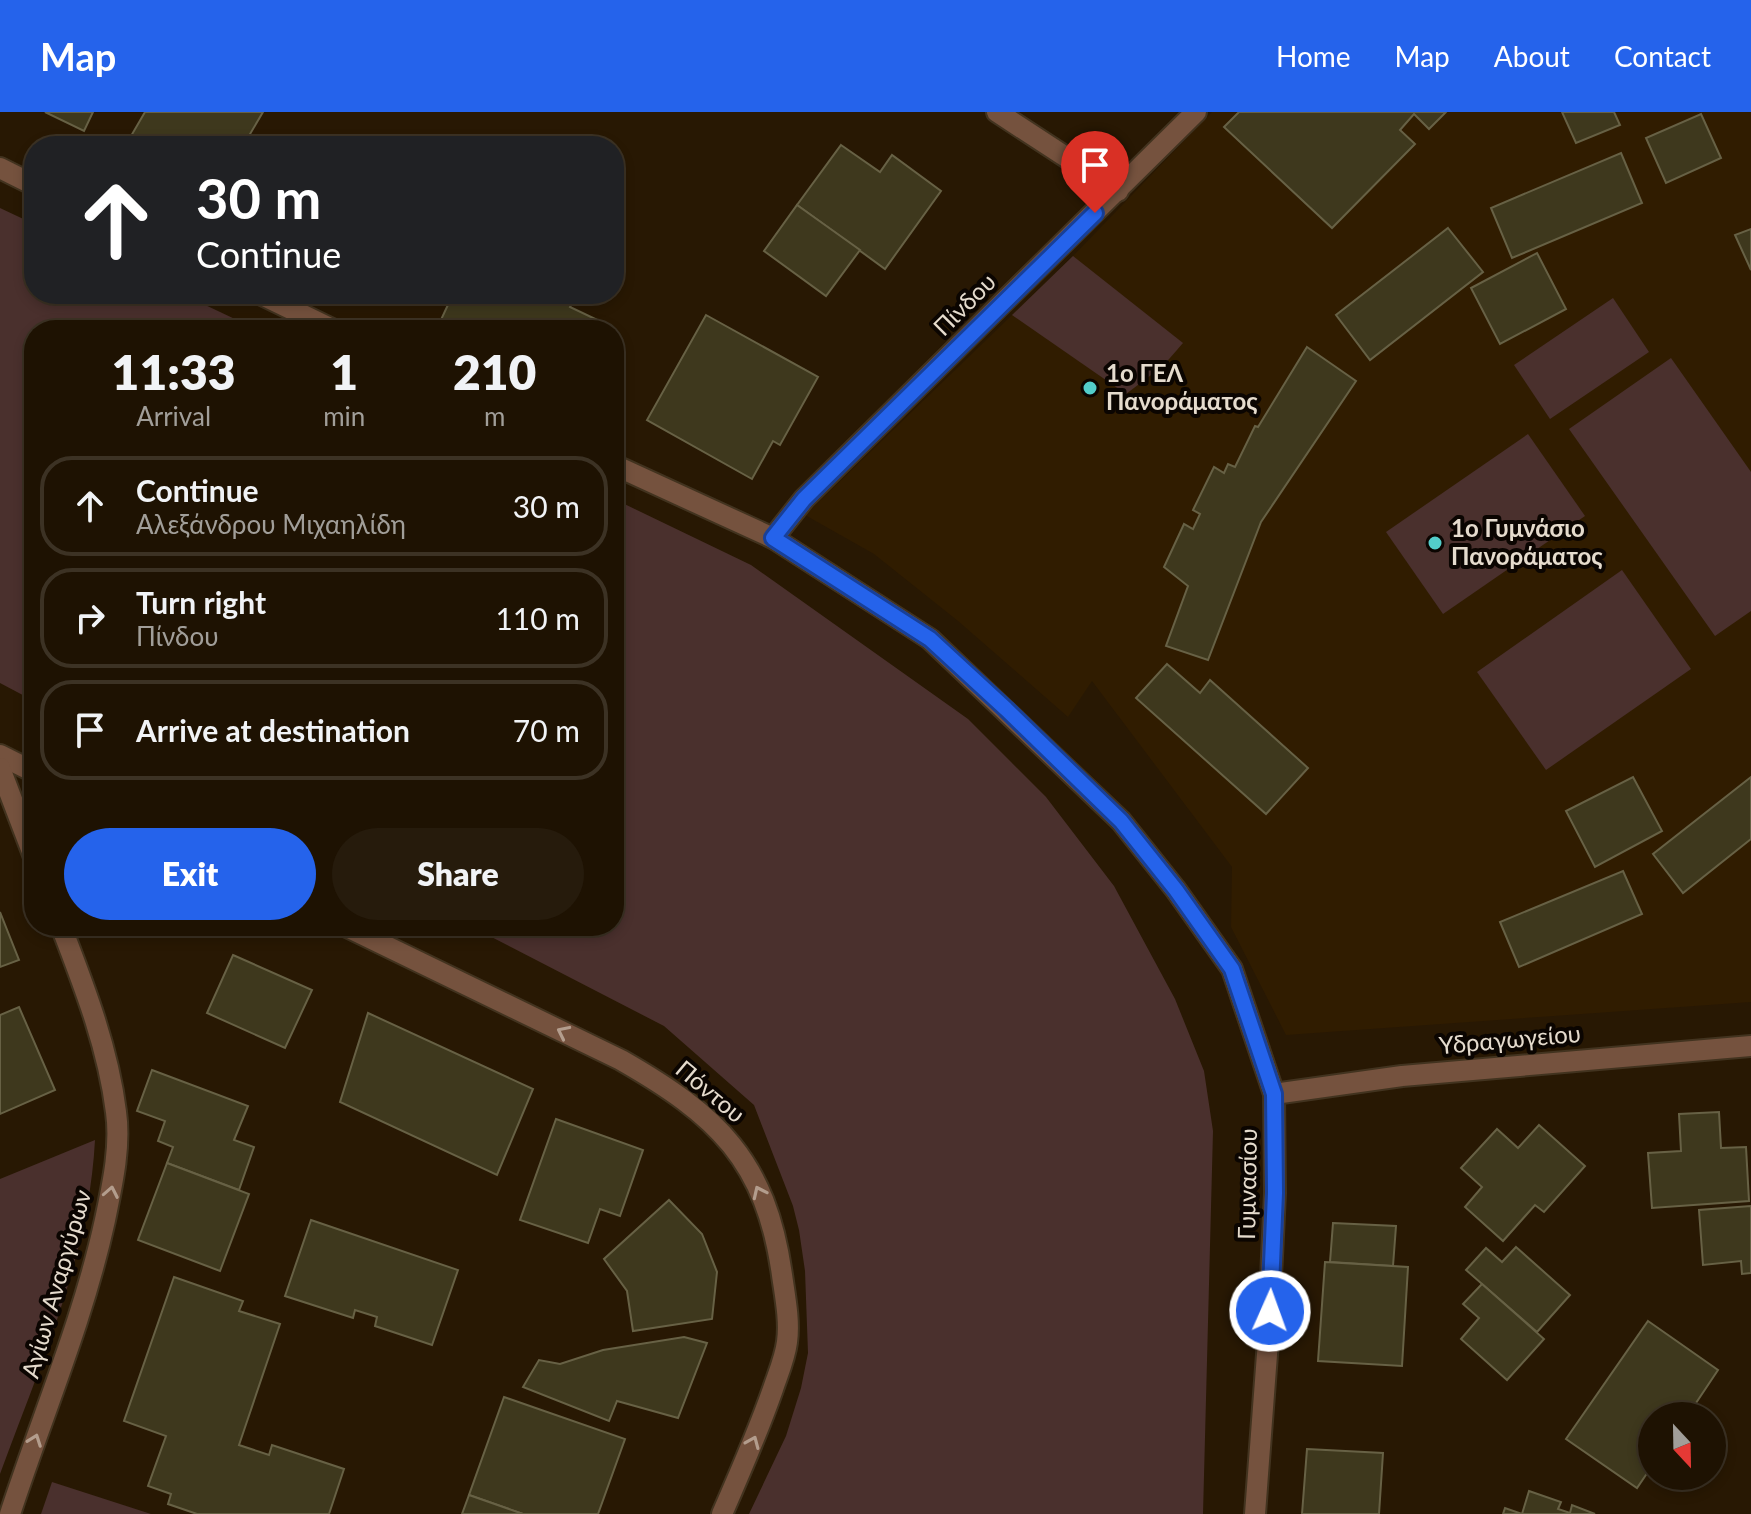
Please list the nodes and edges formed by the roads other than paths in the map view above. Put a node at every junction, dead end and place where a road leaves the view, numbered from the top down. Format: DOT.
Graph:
graph roads {
  1 [pos="997,112"];
  2 [pos="1196,112"];
  3 [pos="0,168"];
  4 [pos="24,180"];
  5 [pos="1118,191"];
  6 [pos="281,304"];
  7 [pos="313,320"];
  8 [pos="624,470"];
  9 [pos="773,538"];
  10 [pos="0,755"];
  11 [pos="24,767"];
  12 [pos="0,768"];
  13 [pos="24,831"];
  14 [pos="65,936"];
  15 [pos="366,936"];
  16 [pos="1751,1046"];
  17 [pos="1274,1094"];
  18 [pos="10,1514"];
  19 [pos="722,1514"];
  20 [pos="1255,1514"];
  1 -- 5 [label="street"];
  2 -- 5 [label="street, Πίνδου"];
  3 -- 4 [label="street"];
  5 -- 9 [label="street, Πίνδου"];
  6 -- 7 [label="street"];
  8 -- 9 [label="street, Γυμνασίου"];
  9 -- 17 [label="street, Γυμνασίου"];
  10 -- 11 [label="street"];
  12 -- 13 [label="street"];
  18 -- 14 [label="street, Αγίων Αναργύρων, one-way"];
  19 -- 15 [label="street, Πόντου, one-way"];
  16 -- 17 [label="street, Υδραγωγείου"];
  17 -- 20 [label="street, Γυμνασίου"];
}
